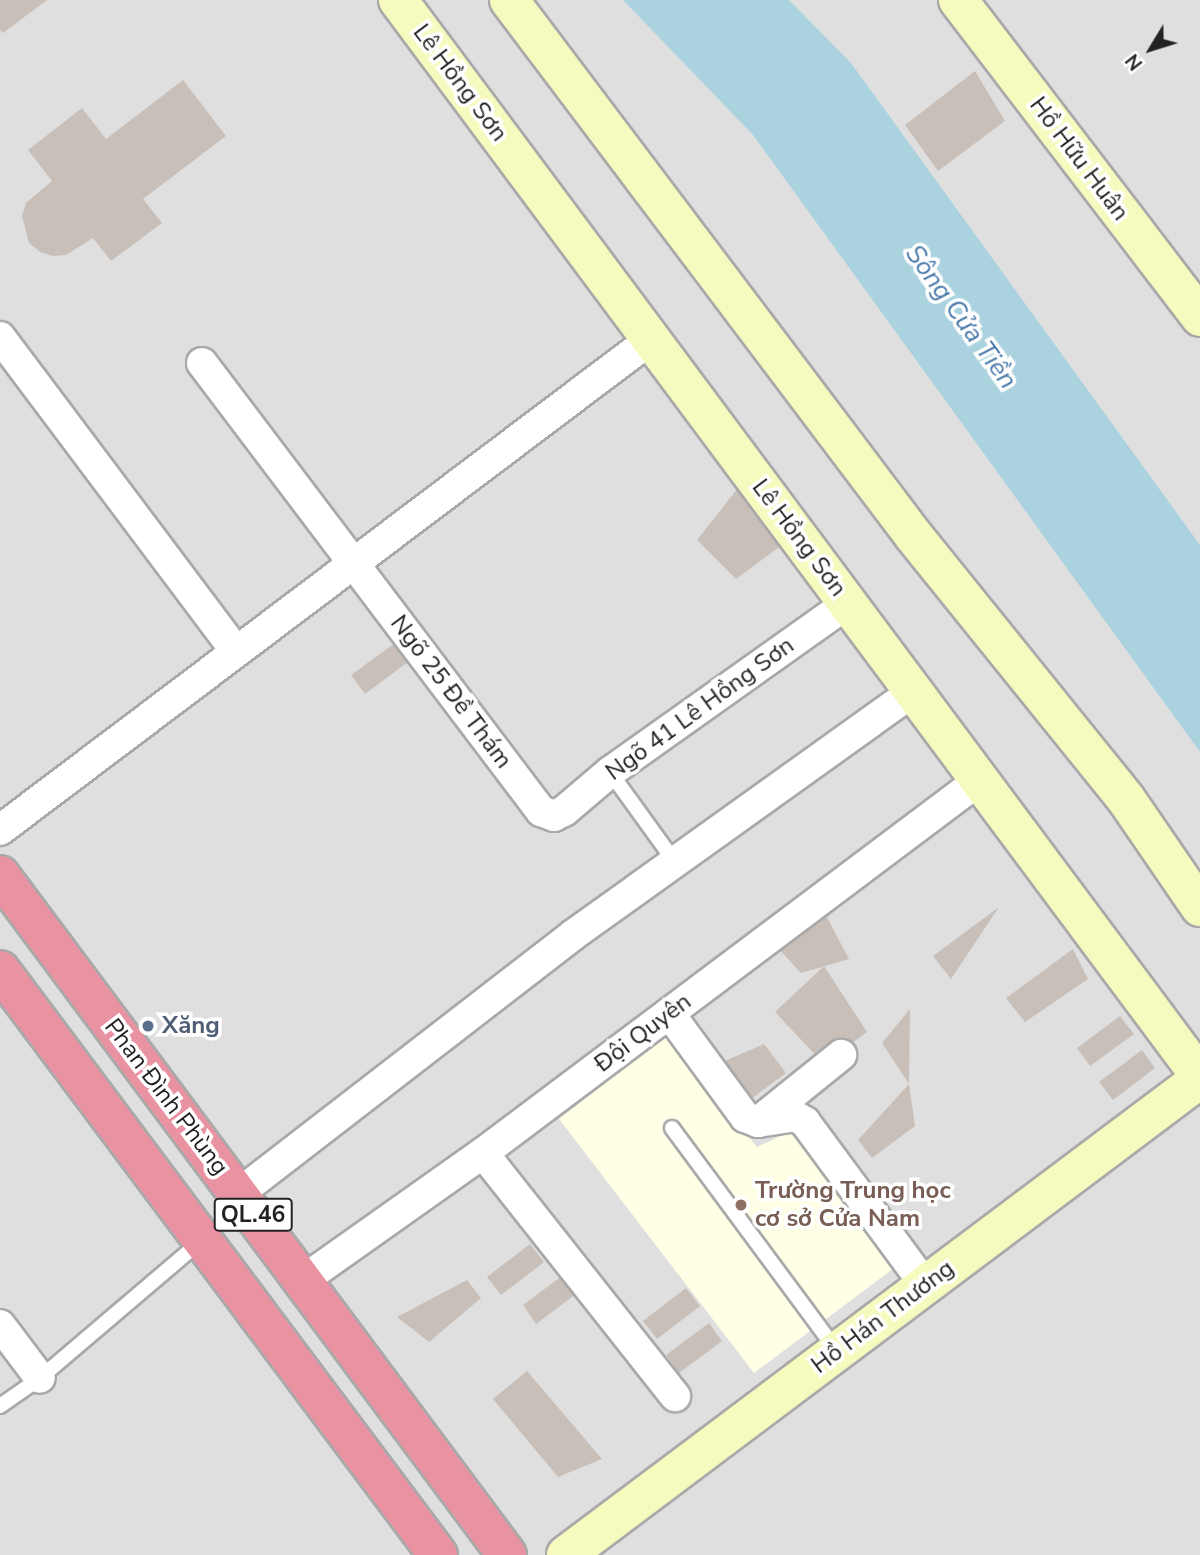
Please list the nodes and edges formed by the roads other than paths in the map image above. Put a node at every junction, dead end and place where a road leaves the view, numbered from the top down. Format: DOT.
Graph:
graph roads {
  1 [pos="398,0"];
  2 [pos="509,0"];
  3 [pos="958,0"];
  4 [pos="1200,317"];
  5 [pos="0,337"];
  6 [pos="651,339"];
  7 [pos="202,363"];
  8 [pos="354,562"];
  9 [pos="848,603"];
  10 [pos="236,651"];
  11 [pos="915,690"];
  12 [pos="610,772"];
  13 [pos="981,779"];
  14 [pos="554,816"];
  15 [pos="0,830"];
  16 [pos="675,862"];
  17 [pos="0,875"];
  18 [pos="1200,907"];
  19 [pos="0,970"];
  20 [pos="669,1013"];
  21 [pos="842,1055"];
  22 [pos="1200,1077"];
  23 [pos="758,1122"];
  24 [pos="672,1128"];
  25 [pos="483,1153"];
  26 [pos="238,1194"];
  27 [pos="202,1240"];
  28 [pos="302,1281"];
  29 [pos="925,1285"];
  30 [pos="0,1325"];
  31 [pos="837,1352"];
  32 [pos="40,1378"];
  33 [pos="674,1396"];
  34 [pos="0,1406"];
  35 [pos="438,1555"];
  36 [pos="507,1555"];
  37 [pos="566,1555"];
  1 -- 6 [label="street, Lê Hồng Sơn"];
  2 -- 18 [label="street"];
  3 -- 4 [label="street, Hồ Hữu Huân"];
  5 -- 10 [label="street"];
  6 -- 8 [label="street"];
  6 -- 9 [label="street, Lê Hồng Sơn"];
  7 -- 8 [label="street, Ngõ 25 Đề Thám"];
  8 -- 10 [label="street"];
  8 -- 14 [label="street, Ngõ 25 Đề Thám"];
  9 -- 11 [label="street, Lê Hồng Sơn"];
  9 -- 12 [label="street, Ngõ 41 Lê Hồng Sơn"];
  10 -- 15 [label="street"];
  11 -- 13 [label="street, Lê Hồng Sơn"];
  11 -- 16 [label="street"];
  12 -- 14 [label="street, Ngõ 41 Lê Hồng Sơn"];
  12 -- 16 [label="lane"];
  13 -- 20 [label="street, Đội Quyên"];
  13 -- 22 [label="street, Lê Hồng Sơn"];
  16 -- 26 [label="street"];
  17 -- 26 [label="highway, Phan Đình Phùng / QL.46"];
  19 -- 27 [label="highway, QL.46"];
  20 -- 23 [label="street"];
  20 -- 25 [label="street, Đội Quyên"];
  21 -- 23 [label="street"];
  22 -- 29 [label="street, Hồ Hán Thương"];
  23 -- 29 [label="street"];
  24 -- 31 [label="lane"];
  25 -- 28 [label="street, Đội Quyên"];
  25 -- 33 [label="street"];
  26 -- 28 [label="highway, Phan Đình Phùng / QL.46"];
  27 -- 32 [label="lane"];
  27 -- 35 [label="highway, QL.46"];
  28 -- 36 [label="highway, Phan Đình Phùng / QL.46"];
  29 -- 31 [label="street, Hồ Hán Thương"];
  30 -- 32 [label="street"];
  31 -- 37 [label="street, Hồ Hán Thương"];
  32 -- 34 [label="lane"];
}
